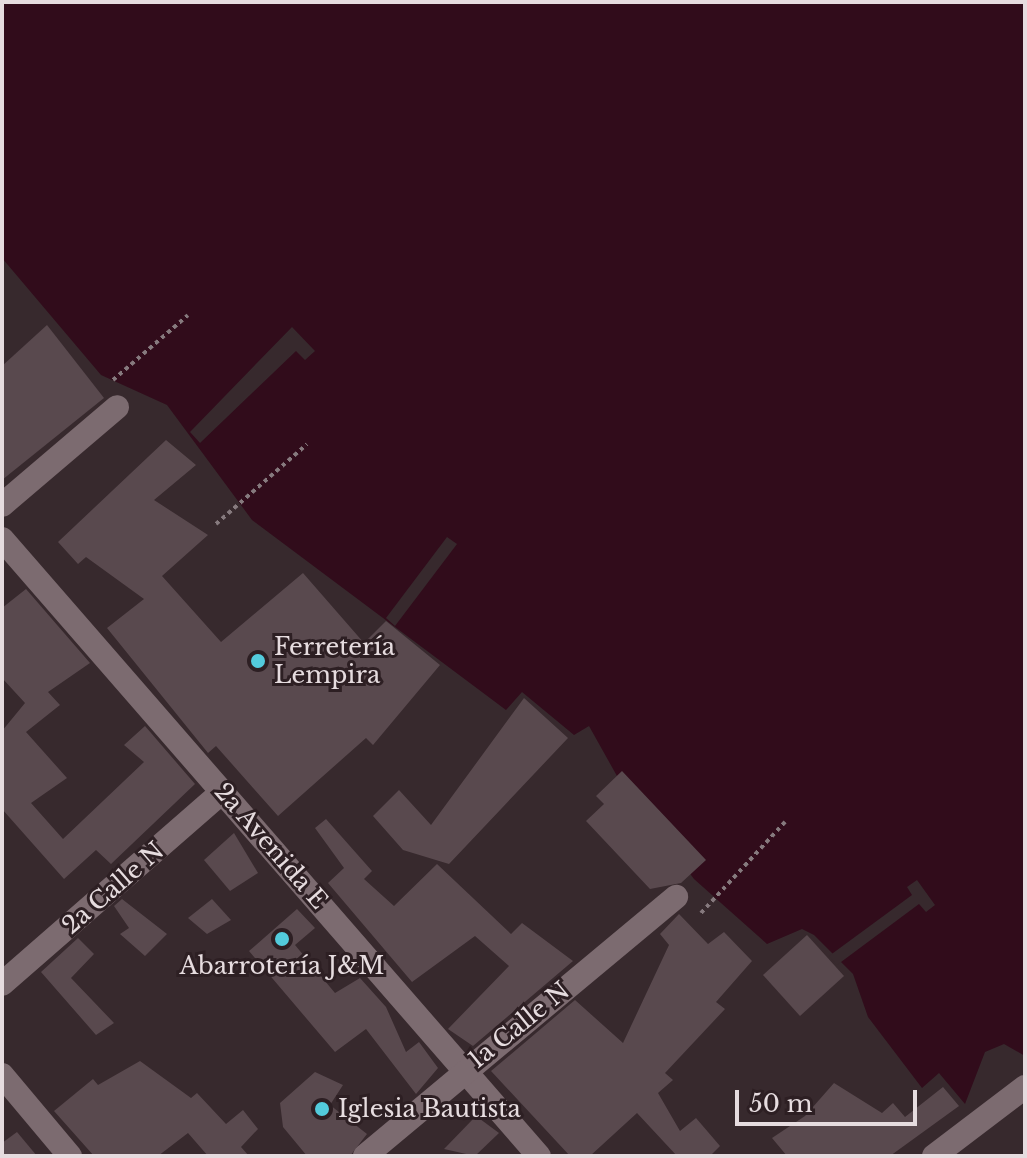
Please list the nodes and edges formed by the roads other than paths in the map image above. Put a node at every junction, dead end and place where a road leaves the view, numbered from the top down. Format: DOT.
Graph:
graph roads {
  1 [pos="117,407"];
  2 [pos="2,505"];
  3 [pos="2,539"];
  4 [pos="223,791"];
  5 [pos="676,897"];
  6 [pos="2,984"];
  7 [pos="466,1069"];
  8 [pos="2,1075"];
  9 [pos="1025,1087"];
  10 [pos="70,1156"];
  11 [pos="365,1156"];
  12 [pos="539,1156"];
  13 [pos="934,1156"];
  1 -- 2 [label="street"];
  3 -- 4 [label="street, 2a Avenida E"];
  4 -- 6 [label="street, 2a Calle N"];
  4 -- 7 [label="street, 2a Avenida E"];
  5 -- 7 [label="street, 1a Calle N"];
  7 -- 11 [label="street, 1a Calle N"];
  7 -- 12 [label="street, 2a Avenida E"];
  8 -- 10 [label="street"];
  9 -- 13 [label="street"];
}
